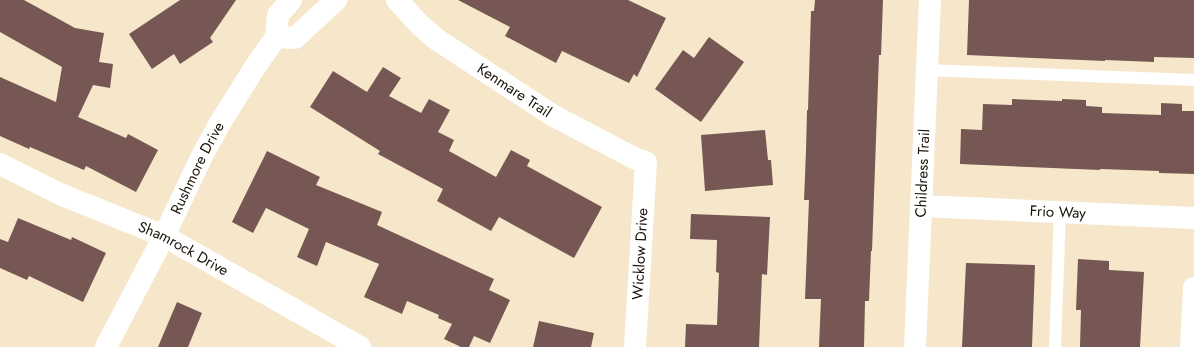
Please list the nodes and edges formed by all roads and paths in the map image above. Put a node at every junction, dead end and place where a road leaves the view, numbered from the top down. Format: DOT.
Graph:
graph roads {
  1 [pos="291,0"];
  2 [pos="336,0"];
  3 [pos="397,0"];
  4 [pos="930,0"];
  5 [pos="276,37"];
  6 [pos="926,70"];
  7 [pos="1194,80"];
  8 [pos="646,162"];
  9 [pos="0,164"];
  10 [pos="922,206"];
  11 [pos="1060,212"];
  12 [pos="1194,218"];
  13 [pos="164,236"];
  14 [pos="1194,288"];
  15 [pos="106,347"];
  16 [pos="360,347"];
  17 [pos="635,347"];
  18 [pos="915,347"];
  19 [pos="1055,347"];
  20 [pos="1191,347"];
  1 -- 5 [label="street, Rushmore Drive"];
  2 -- 5 [label="street"];
  3 -- 8 [label="street, Kenmare Trail"];
  4 -- 6 [label="street, Childress Trail"];
  5 -- 13 [label="street, Rushmore Drive"];
  6 -- 7 [label="lane"];
  6 -- 10 [label="street, Childress Trail"];
  8 -- 17 [label="street, Wicklow Drive"];
  9 -- 13 [label="street, Shamrock Drive"];
  10 -- 11 [label="street, Frio Way"];
  10 -- 18 [label="street, Childress Trail"];
  11 -- 12 [label="street, Frio Way"];
  11 -- 19 [label="lane"];
  13 -- 15 [label="street, Rushmore Drive"];
  13 -- 16 [label="street, Shamrock Drive"];
  14 -- 20 [label="street"];
}
